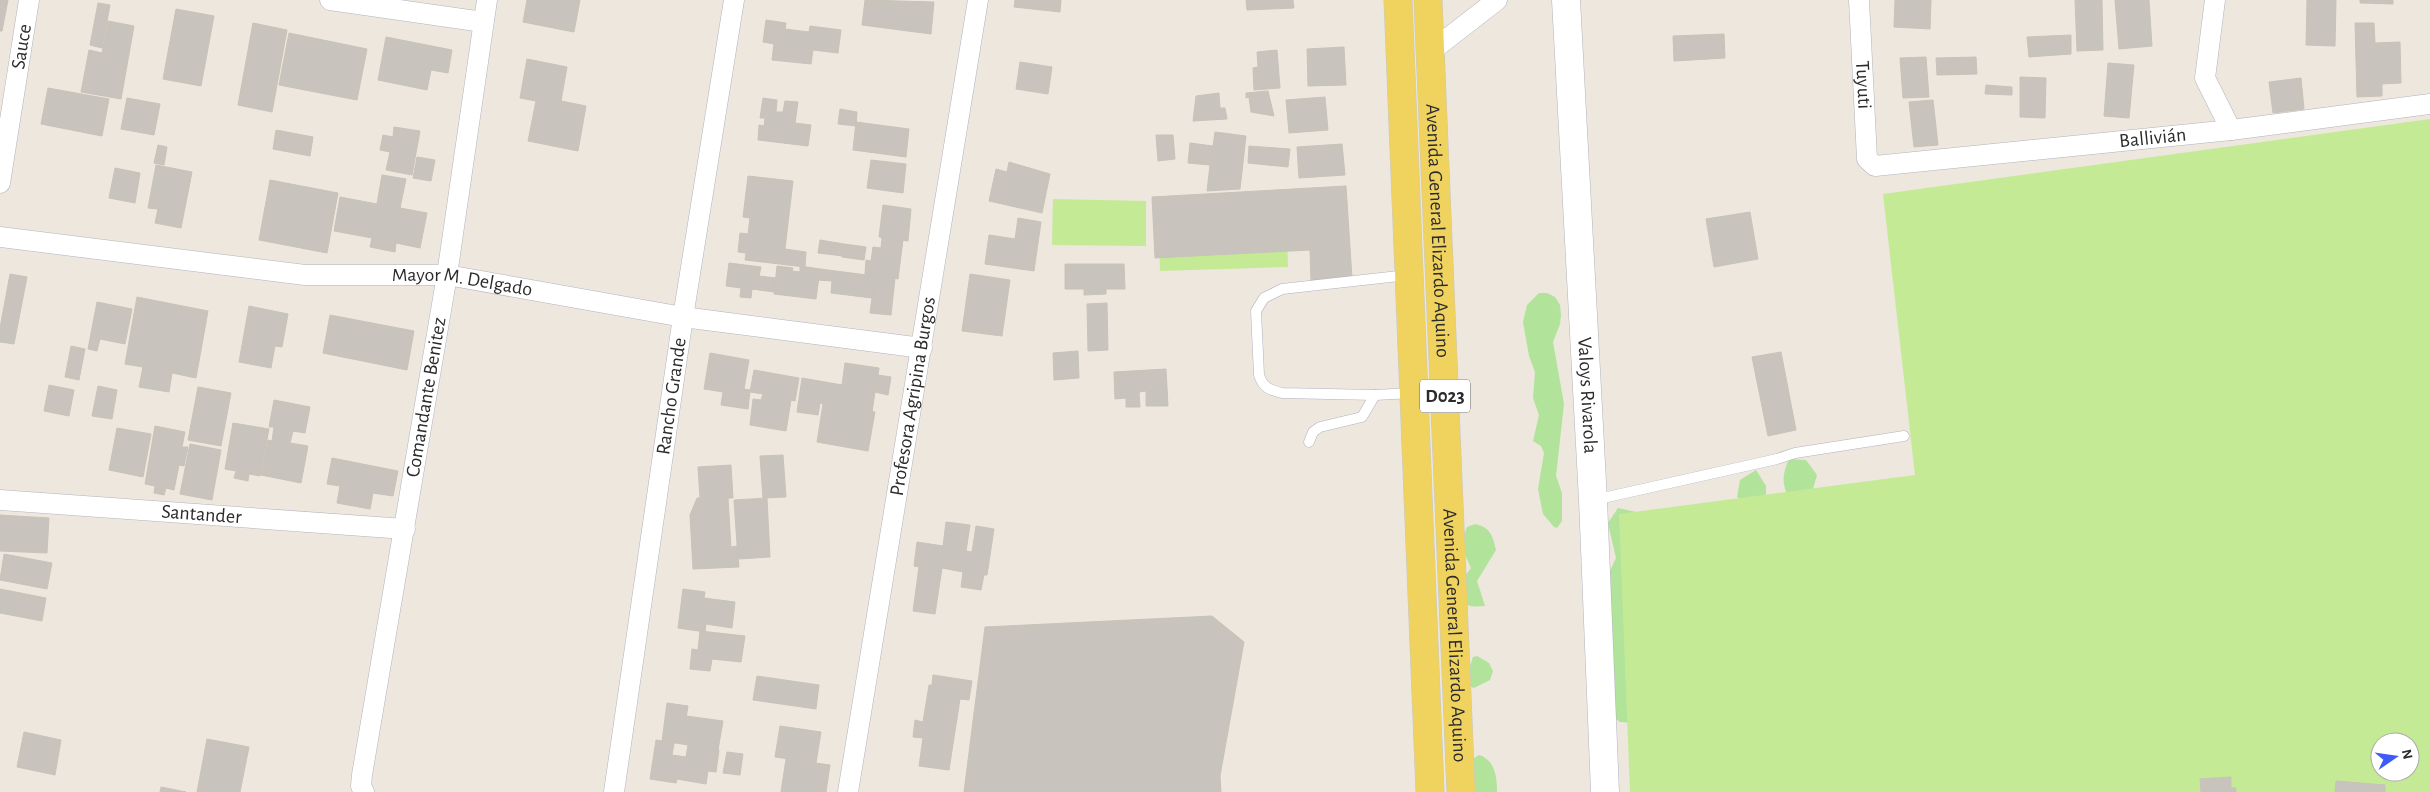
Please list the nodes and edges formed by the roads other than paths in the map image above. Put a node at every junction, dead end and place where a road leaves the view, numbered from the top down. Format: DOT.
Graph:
graph roads {
  1 [pos="29,0"];
  2 [pos="330,0"];
  3 [pos="487,0"];
  4 [pos="734,0"];
  5 [pos="978,0"];
  6 [pos="1398,0"];
  7 [pos="1428,0"];
  8 [pos="1497,0"];
  9 [pos="1566,0"];
  10 [pos="1859,0"];
  11 [pos="2215,0"];
  12 [pos="483,22"];
  13 [pos="1430,52"];
  14 [pos="2430,104"];
  15 [pos="2230,130"];
  16 [pos="1875,166"];
  17 [pos="0,183"];
  18 [pos="0,237"];
  19 [pos="447,275"];
  20 [pos="1409,275"];
  21 [pos="683,317"];
  22 [pos="922,348"];
  23 [pos="1414,393"];
  24 [pos="1375,395"];
  25 [pos="1904,436"];
  26 [pos="1309,442"];
  27 [pos="0,500"];
  28 [pos="1593,500"];
  29 [pos="405,529"];
  30 [pos="364,792"];
  31 [pos="614,792"];
  32 [pos="848,792"];
  33 [pos="1430,792"];
  34 [pos="1461,792"];
  35 [pos="1605,792"];
  1 -- 17 [label="street, Sauce"];
  2 -- 12 [label="street"];
  3 -- 12 [label="street, Comandante Benitez"];
  4 -- 21 [label="street, Rancho Grande"];
  5 -- 22 [label="street, Profesora Agripina Burgos"];
  6 -- 20 [label="main road, Avenida General Elizardo Aquino / D023"];
  7 -- 13 [label="main road, Avenida General Elizardo Aquino / D023"];
  8 -- 13 [label="street"];
  9 -- 28 [label="street, Valoys Rivarola"];
  10 -- 16 [label="street, Tuyuti"];
  11 -- 15 [label="street"];
  12 -- 19 [label="street, Comandante Benitez"];
  13 -- 34 [label="main road, Avenida General Elizardo Aquino / D023"];
  14 -- 15 [label="street, Ballivián"];
  15 -- 16 [label="street, Ballivián"];
  18 -- 19 [label="street, Mayor M. Delgado"];
  19 -- 21 [label="street, Mayor M. Delgado"];
  19 -- 29 [label="street, Comandante Benitez"];
  20 -- 23 [label="main road, Avenida General Elizardo Aquino / D023"];
  20 -- 24 [label="lane"];
  21 -- 22 [label="street, Mayor M. Delgado"];
  21 -- 31 [label="street, Rancho Grande"];
  22 -- 32 [label="street, Profesora Agripina Burgos"];
  23 -- 24 [label="lane"];
  23 -- 33 [label="main road, Avenida General Elizardo Aquino / D023"];
  24 -- 26 [label="lane"];
  25 -- 28 [label="lane"];
  27 -- 29 [label="street, Santander"];
  28 -- 35 [label="street, Valoys Rivarola"];
  29 -- 30 [label="street, Comandante Benitez"];
}
